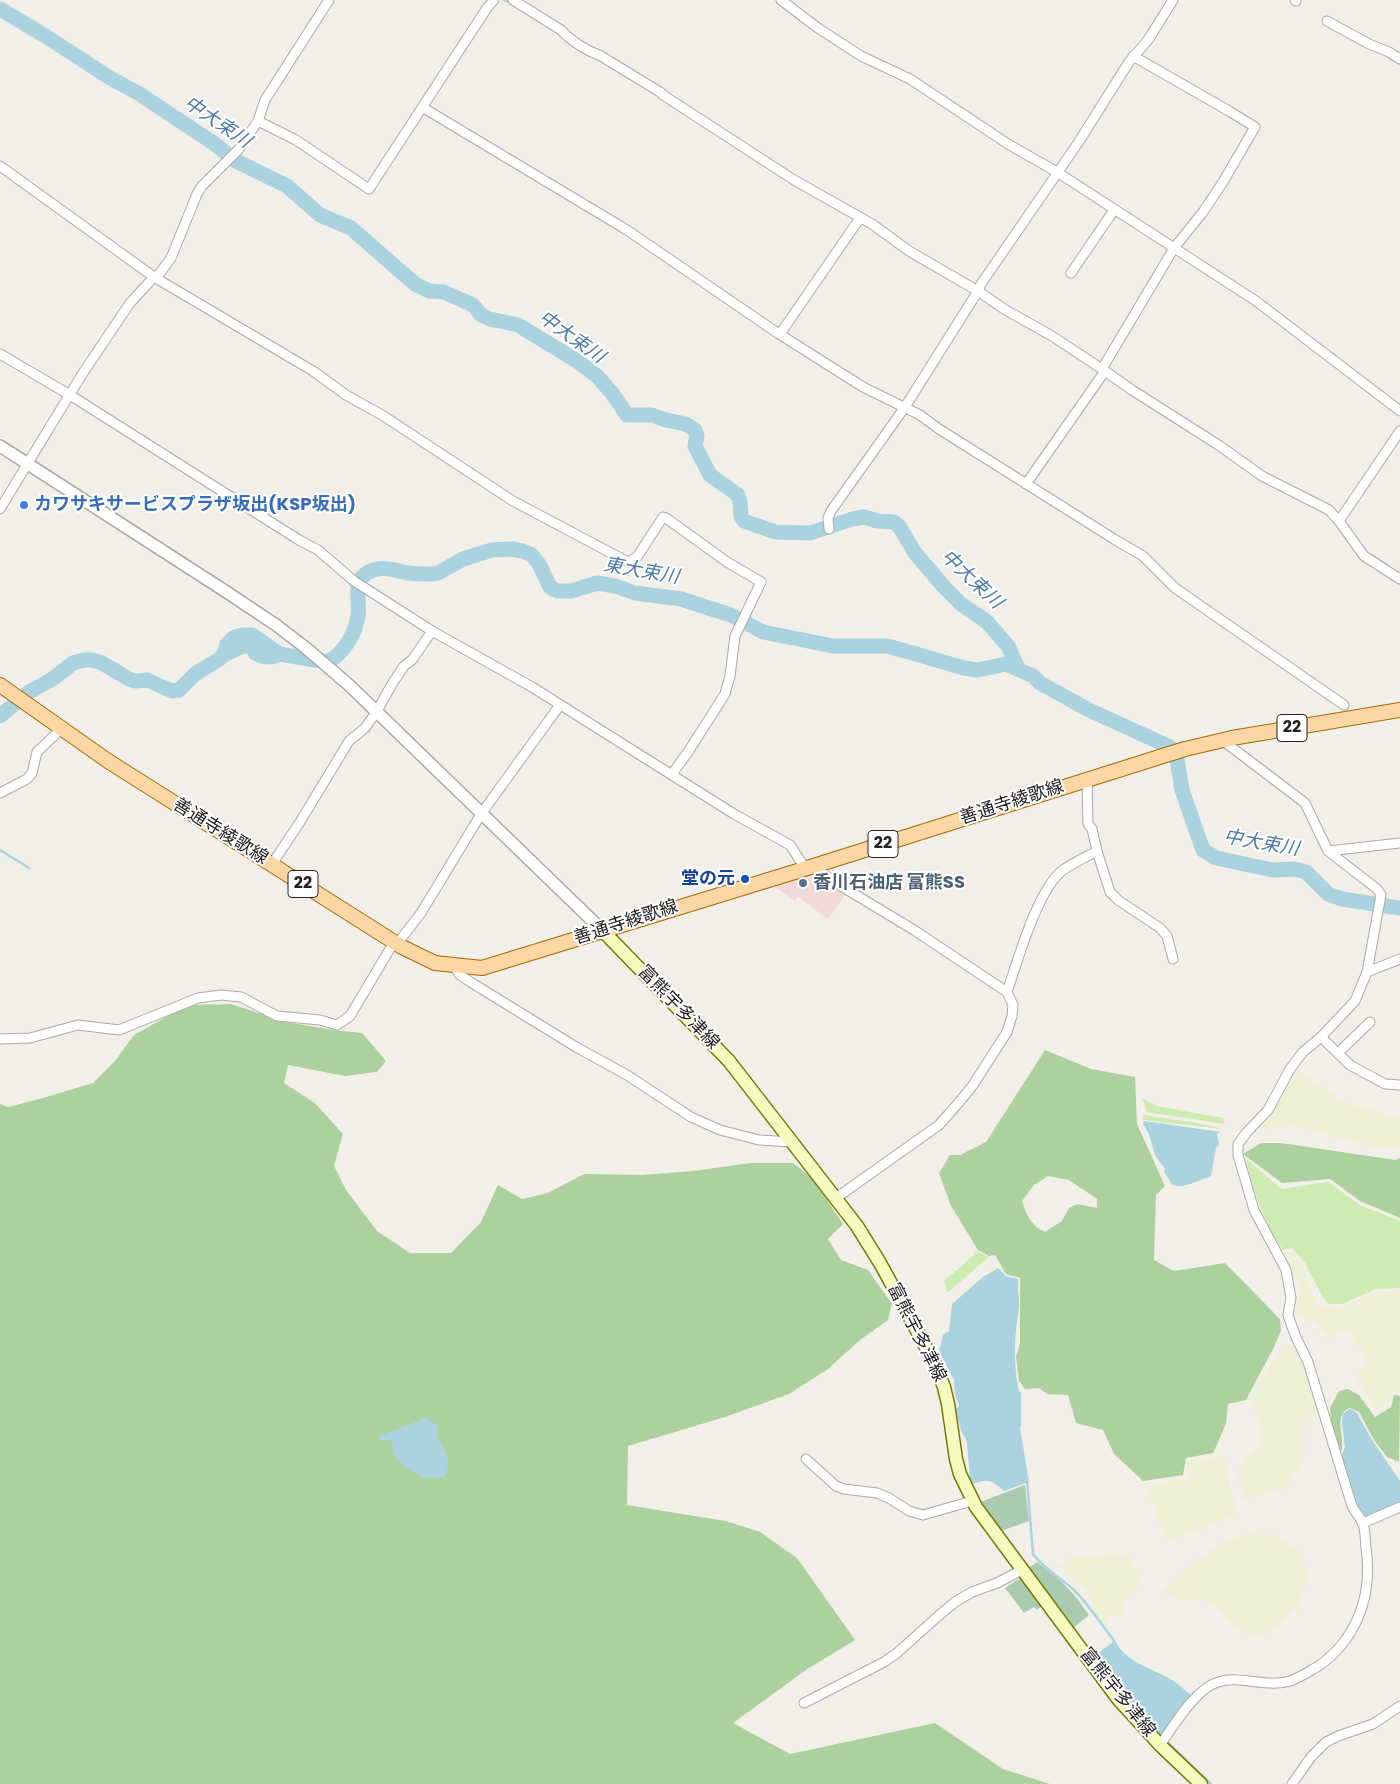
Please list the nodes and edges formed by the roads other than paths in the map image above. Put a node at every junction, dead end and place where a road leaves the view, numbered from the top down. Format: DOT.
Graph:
graph roads {
  1 [pos="330,0"];
  2 [pos="494,0"];
  3 [pos="513,0"];
  4 [pos="781,0"];
  5 [pos="1174,0"];
  6 [pos="1327,20"];
  7 [pos="1133,56"];
  8 [pos="1400,60"];
  9 [pos="422,107"];
  10 [pos="258,121"];
  11 [pos="0,166"];
  12 [pos="1057,172"];
  13 [pos="1114,210"];
  14 [pos="859,220"];
  15 [pos="1174,248"];
  16 [pos="1071,273"];
  17 [pos="154,277"];
  18 [pos="977,294"];
  19 [pos="780,334"];
  20 [pos="0,354"];
  21 [pos="1103,372"];
  22 [pos="70,395"];
  23 [pos="906,407"];
  24 [pos="1400,411"];
  25 [pos="1400,431"];
  26 [pos="0,446"];
  27 [pos="27,463"];
  28 [pos="1026,484"];
  29 [pos="0,509"];
  30 [pos="1341,519"];
  31 [pos="828,527"];
  32 [pos="1400,579"];
  33 [pos="432,631"];
  34 [pos="0,685"];
  35 [pos="560,705"];
  36 [pos="1344,705"];
  37 [pos="1400,710"];
  38 [pos="377,711"];
  39 [pos="60,729"];
  40 [pos="1222,740"];
  41 [pos="672,774"];
  42 [pos="1087,779"];
  43 [pos="0,793"];
  44 [pos="481,814"];
  45 [pos="1400,843"];
  46 [pos="1097,851"];
  47 [pos="1328,851"];
  48 [pos="272,864"];
  49 [pos="808,867"];
  50 [pos="602,930"];
  51 [pos="395,943"];
  52 [pos="1173,959"];
  53 [pos="1400,959"];
  54 [pos="454,966"];
  55 [pos="1367,972"];
  56 [pos="1007,992"];
  57 [pos="1370,1022"];
  58 [pos="1321,1036"];
  59 [pos="0,1039"];
  60 [pos="1338,1053"];
  61 [pos="1400,1086"];
  62 [pos="793,1142"];
  63 [pos="836,1198"];
  64 [pos="806,1459"];
  65 [pos="972,1501"];
  66 [pos="1400,1508"];
  67 [pos="1363,1522"];
  68 [pos="1022,1570"];
  69 [pos="804,1703"];
  70 [pos="1400,1706"];
  71 [pos="1163,1741"];
  72 [pos="1201,1784"];
  73 [pos="1292,1784"];
  1 -- 10 [label="street"];
  2 -- 9 [label="street"];
  3 -- 14 [label="street"];
  4 -- 12 [label="street"];
  5 -- 7 [label="street"];
  6 -- 8 [label="street"];
  7 -- 12 [label="street"];
  7 -- 15 [label="street"];
  9 -- 10 [label="street"];
  9 -- 19 [label="street"];
  10 -- 17 [label="street"];
  11 -- 17 [label="street"];
  12 -- 13 [label="street"];
  12 -- 18 [label="street"];
  13 -- 15 [label="street"];
  13 -- 16 [label="street"];
  14 -- 18 [label="street"];
  14 -- 19 [label="street"];
  15 -- 21 [label="street"];
  15 -- 24 [label="street"];
  17 -- 22 [label="street"];
  17 -- 41 [label="street"];
  18 -- 21 [label="street"];
  18 -- 23 [label="street"];
  19 -- 23 [label="street"];
  20 -- 22 [label="street"];
  21 -- 28 [label="street"];
  21 -- 30 [label="street"];
  22 -- 27 [label="street"];
  22 -- 33 [label="street"];
  23 -- 28 [label="street"];
  23 -- 31 [label="street"];
  25 -- 30 [label="street"];
  26 -- 27 [label="street"];
  27 -- 29 [label="street"];
  27 -- 38 [label="street"];
  28 -- 36 [label="street"];
  30 -- 32 [label="street"];
  33 -- 35 [label="street"];
  33 -- 38 [label="street"];
  34 -- 39 [label="main road, 善通寺綾歌線 / 22"];
  35 -- 41 [label="street"];
  35 -- 44 [label="street"];
  37 -- 40 [label="main road, 善通寺綾歌線 / 22"];
  38 -- 44 [label="street"];
  38 -- 48 [label="street"];
  39 -- 43 [label="street"];
  39 -- 48 [label="main road, 善通寺綾歌線 / 22"];
  40 -- 42 [label="main road, 善通寺綾歌線 / 22"];
  40 -- 47 [label="street"];
  41 -- 49 [label="street"];
  42 -- 46 [label="street"];
  42 -- 49 [label="main road, 善通寺綾歌線 / 22"];
  44 -- 50 [label="street"];
  44 -- 51 [label="street"];
  45 -- 47 [label="street"];
  46 -- 52 [label="street"];
  46 -- 56 [label="street"];
  47 -- 55 [label="street"];
  48 -- 51 [label="main road, 善通寺綾歌線 / 22"];
  49 -- 50 [label="main road, 善通寺綾歌線 / 22"];
  49 -- 56 [label="street"];
  50 -- 54 [label="main road, 善通寺綾歌線 / 22"];
  50 -- 62 [label="main road, 富熊宇多津線"];
  51 -- 54 [label="main road, 善通寺綾歌線 / 22"];
  51 -- 59 [label="street"];
  53 -- 55 [label="street"];
  54 -- 62 [label="street"];
  55 -- 58 [label="street"];
  56 -- 63 [label="street"];
  57 -- 60 [label="street"];
  58 -- 60 [label="street"];
  58 -- 67 [label="street"];
  60 -- 61 [label="street"];
  62 -- 63 [label="main road, 富熊宇多津線"];
  63 -- 65 [label="main road, 富熊宇多津線"];
  64 -- 65 [label="street"];
  65 -- 68 [label="main road, 富熊宇多津線"];
  66 -- 67 [label="street"];
  67 -- 71 [label="street"];
  68 -- 69 [label="street"];
  68 -- 71 [label="main road, 富熊宇多津線"];
  70 -- 73 [label="street"];
  71 -- 72 [label="main road, 富熊宇多津線"];
}
